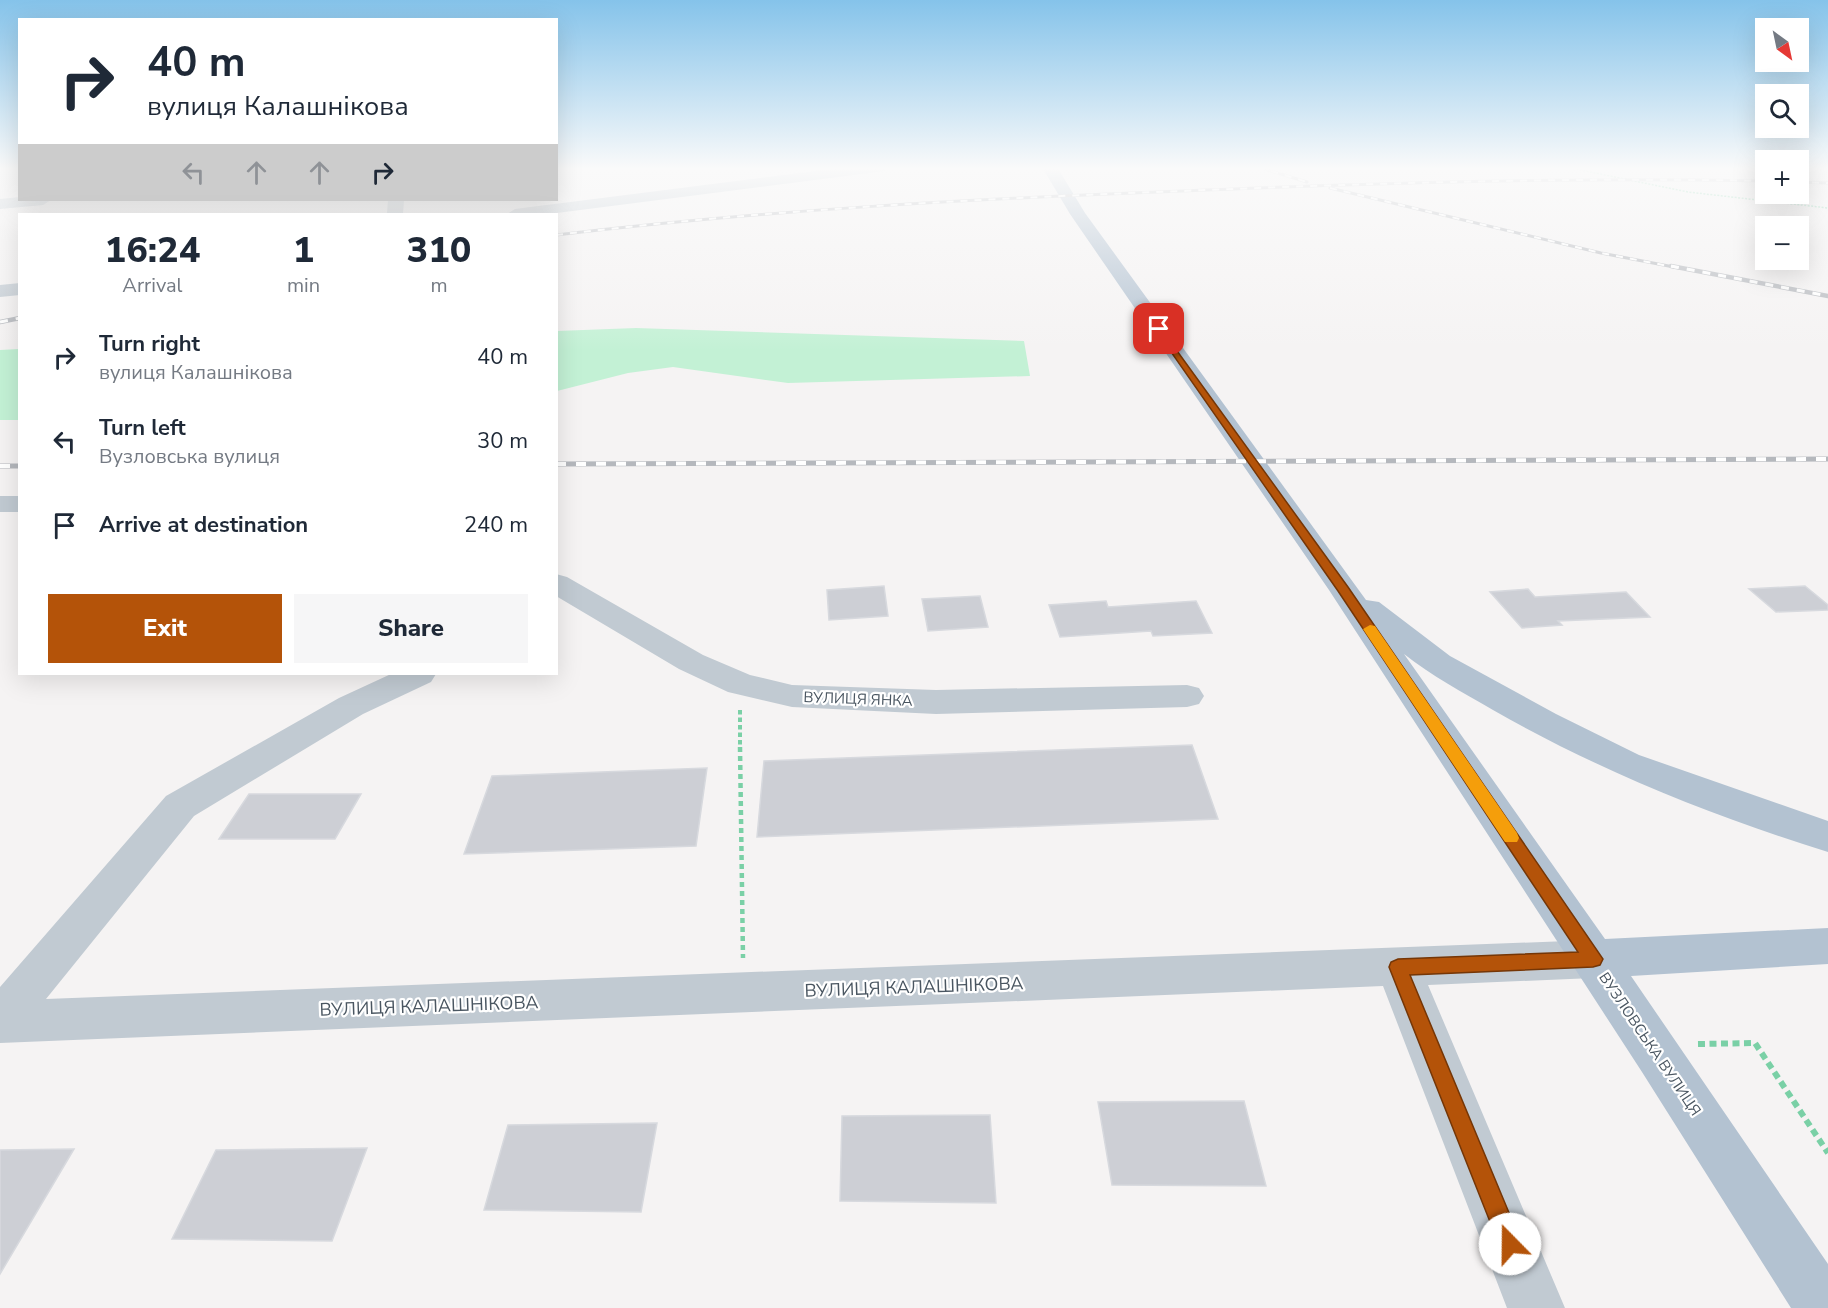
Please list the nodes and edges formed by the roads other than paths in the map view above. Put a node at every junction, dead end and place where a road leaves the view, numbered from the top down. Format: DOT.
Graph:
graph roads {
  1 [pos="1088,228"];
  2 [pos="18,289"];
  3 [pos="0,291"];
  4 [pos="0,504"];
  5 [pos="18,504"];
  6 [pos="1344,590"];
  7 [pos="564,596"];
  8 [pos="417,675"];
  9 [pos="1186,696"];
  10 [pos="1828,837"];
  11 [pos="1828,946"];
  12 [pos="1593,959"];
  13 [pos="1398,967"];
  14 [pos="0,1021"];
  15 [pos="1536,1308"];
  16 [pos="1824,1308"];
  1 -- 6 [label="main road, ВУЗЛОВСЬКА ВУЛИЦЯ"];
  2 -- 3 [label="street"];
  4 -- 5 [label="street"];
  6 -- 10 [label="main road"];
  6 -- 12 [label="main road, ВУЗЛОВСЬКА ВУЛИЦЯ"];
  7 -- 9 [label="street, ВУЛИЦЯ ЯНКА"];
  8 -- 14 [label="street"];
  11 -- 12 [label="main road, ВУЛИЦЯ КАЛАШНІКОВА"];
  12 -- 13 [label="street, ВУЛИЦЯ КАЛАШНІКОВА"];
  12 -- 16 [label="main road, ВУЗЛОВСЬКА ВУЛИЦЯ"];
  13 -- 14 [label="street, ВУЛИЦЯ КАЛАШНІКОВА"];
  13 -- 15 [label="street"];
}
